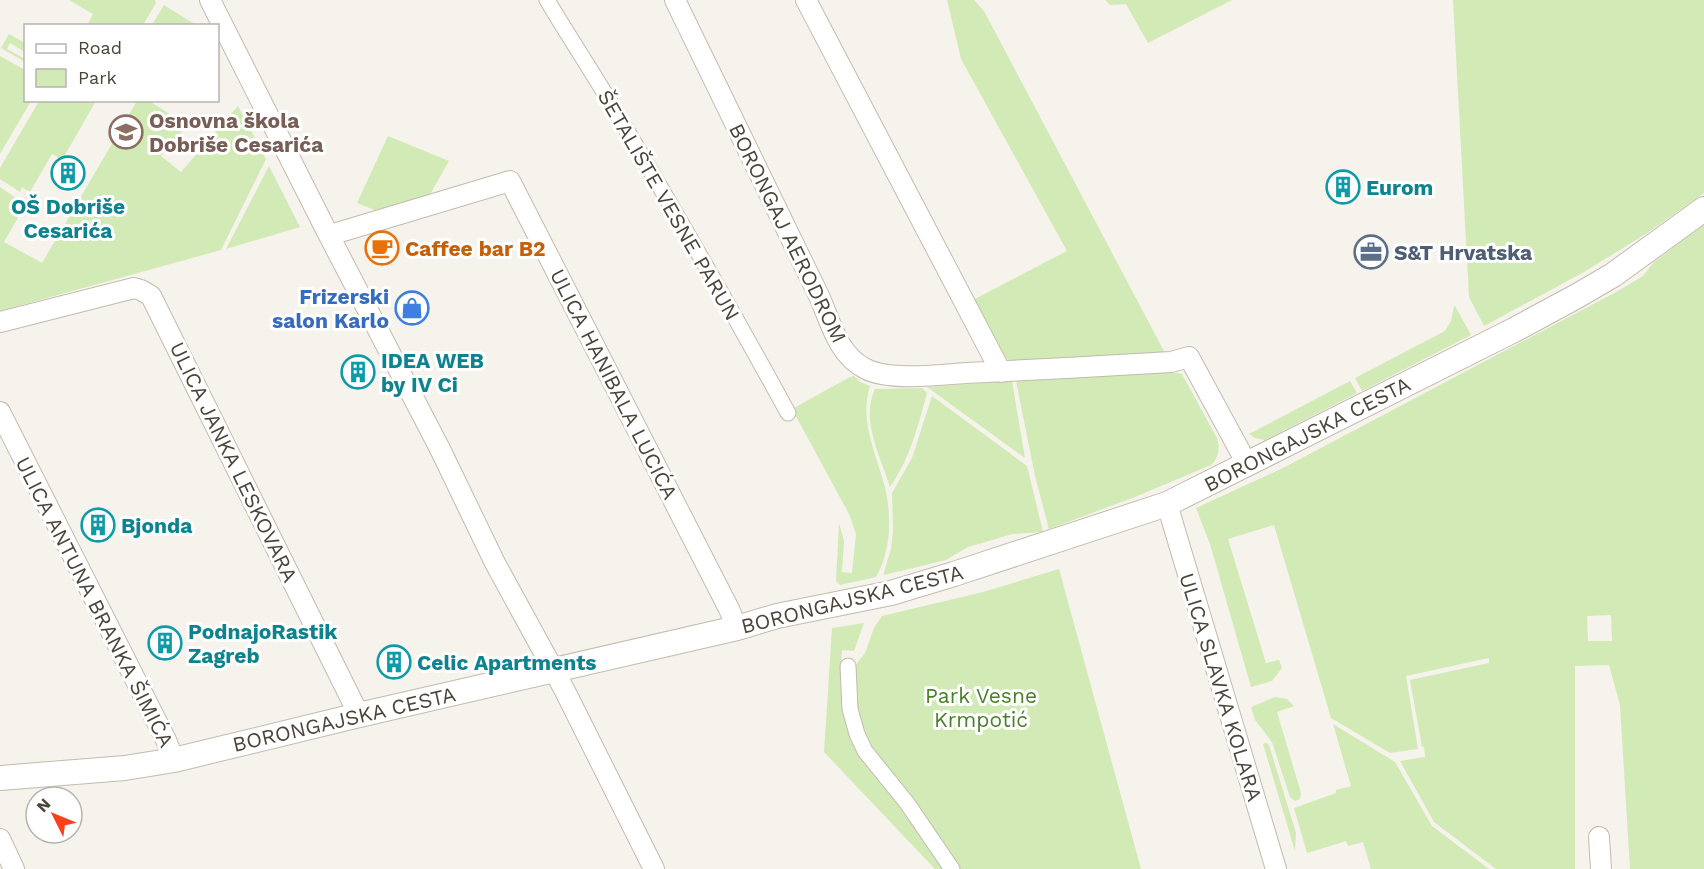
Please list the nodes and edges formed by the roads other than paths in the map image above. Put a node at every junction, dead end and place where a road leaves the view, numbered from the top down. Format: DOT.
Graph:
graph roads {
  1 [pos="210,0"];
  2 [pos="547,0"];
  3 [pos="675,0"];
  4 [pos="806,0"];
  5 [pos="1704,209"];
  6 [pos="330,235"];
  7 [pos="0,322"];
  8 [pos="1001,372"];
  9 [pos="0,412"];
  10 [pos="788,413"];
  11 [pos="1247,464"];
  12 [pos="1167,504"];
  13 [pos="737,628"];
  14 [pos="848,666"];
  15 [pos="552,670"];
  16 [pos="359,715"];
  17 [pos="174,760"];
  18 [pos="0,778"];
  19 [pos="1599,837"];
  20 [pos="0,839"];
  21 [pos="648,867"];
  22 [pos="14,869"];
  23 [pos="952,869"];
  24 [pos="1276,869"];
  25 [pos="1601,869"];
  1 -- 6 [label="street"];
  2 -- 10 [label="street, ŠETALIŠTE VESNE PARUN"];
  3 -- 8 [label="street, BORONGAJ AERODROM"];
  4 -- 8 [label="street"];
  5 -- 11 [label="street, BORONGAJSKA CESTA"];
  6 -- 13 [label="street, ULICA HANIBALA LUCIĆA"];
  6 -- 15 [label="street"];
  7 -- 16 [label="street, ULICA JANKA LESKOVARA"];
  8 -- 11 [label="street, BORONGAJ AERODROM"];
  9 -- 17 [label="street, ULICA ANTUNA BRANKA ŠIMIĆA"];
  11 -- 12 [label="street, BORONGAJSKA CESTA"];
  12 -- 13 [label="street, BORONGAJSKA CESTA"];
  12 -- 24 [label="street, ULICA SLAVKA KOLARA"];
  13 -- 15 [label="street, BORONGAJSKA CESTA"];
  14 -- 23 [label="street"];
  15 -- 16 [label="street, BORONGAJSKA CESTA"];
  15 -- 21 [label="street"];
  16 -- 17 [label="street, BORONGAJSKA CESTA"];
  17 -- 18 [label="street, BORONGAJSKA CESTA"];
  19 -- 25 [label="street"];
  20 -- 22 [label="street"];
}
